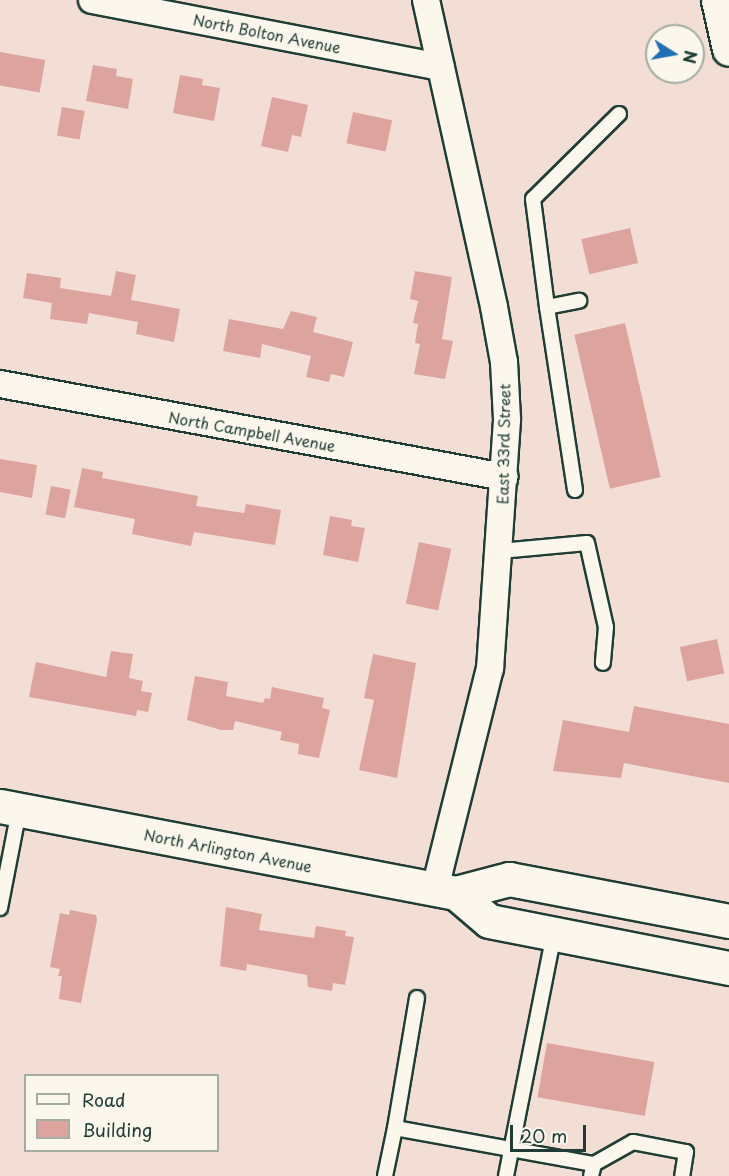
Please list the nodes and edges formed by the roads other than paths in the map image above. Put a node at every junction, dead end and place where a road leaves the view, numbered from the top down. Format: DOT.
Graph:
graph roads {
  1 [pos="92,0"];
  2 [pos="426,0"];
  3 [pos="718,0"];
  4 [pos="729,49"];
  5 [pos="441,67"];
  6 [pos="619,114"];
  7 [pos="579,301"];
  8 [pos="547,307"];
  9 [pos="0,384"];
  10 [pos="504,477"];
  11 [pos="575,490"];
  12 [pos="500,551"];
  13 [pos="603,663"];
  14 [pos="9,808"];
  15 [pos="445,891"];
  16 [pos="0,908"];
  17 [pos="729,921"];
  18 [pos="554,934"];
  19 [pos="729,968"];
  20 [pos="417,998"];
  21 [pos="395,1128"];
  22 [pos="510,1149"];
  23 [pos="593,1170"];
  24 [pos="385,1176"];
  25 [pos="506,1176"];
  26 [pos="682,1176"];
  1 -- 5 [label="street, North Bolton Avenue"];
  2 -- 5 [label="street, East 33rd Street"];
  3 -- 4 [label="main road"];
  5 -- 10 [label="street, East 33rd Street"];
  6 -- 8 [label="lane"];
  7 -- 8 [label="lane"];
  8 -- 11 [label="lane"];
  9 -- 10 [label="street, North Campbell Avenue"];
  10 -- 12 [label="street, East 33rd Street"];
  12 -- 13 [label="lane"];
  12 -- 15 [label="street, East 33rd Street"];
  14 -- 15 [label="main road, North Arlington Avenue"];
  14 -- 16 [label="lane"];
  15 -- 17 [label="main road, North Arlington Avenue"];
  15 -- 18 [label="main road"];
  18 -- 19 [label="main road"];
  18 -- 22 [label="lane"];
  20 -- 21 [label="lane"];
  21 -- 22 [label="lane"];
  21 -- 24 [label="lane"];
  22 -- 23 [label="lane"];
  22 -- 25 [label="lane"];
  23 -- 26 [label="lane"];
}
